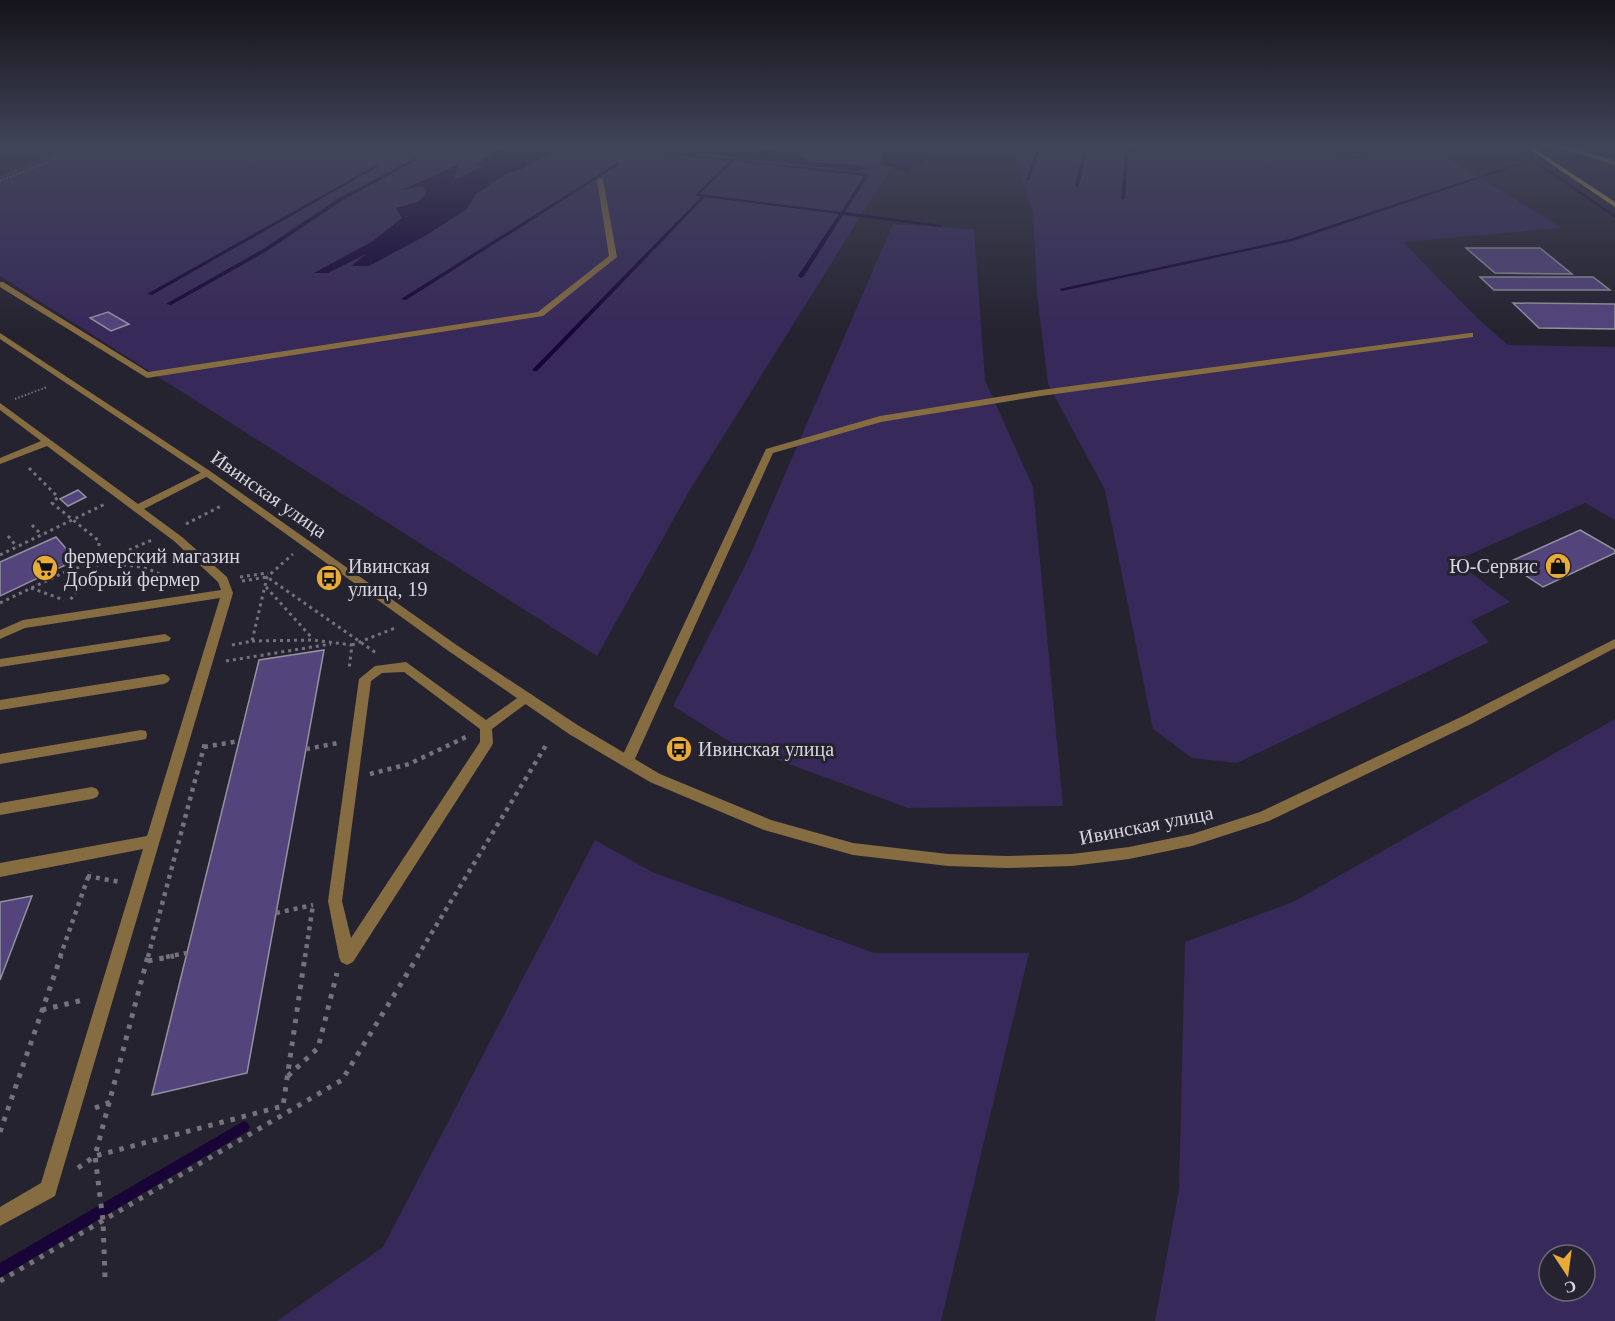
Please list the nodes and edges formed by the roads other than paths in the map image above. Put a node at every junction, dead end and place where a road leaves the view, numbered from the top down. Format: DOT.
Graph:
graph roads {
  1 [pos="605,209"];
  2 [pos="0,284"];
  3 [pos="1470,335"];
  4 [pos="3,340"];
  5 [pos="0,406"];
  6 [pos="48,442"];
  7 [pos="0,461"];
  8 [pos="207,473"];
  9 [pos="138,508"];
  10 [pos="227,593"];
  11 [pos="0,634"];
  12 [pos="165,638"];
  13 [pos="1615,644"];
  14 [pos="0,663"];
  15 [pos="164,679"];
  16 [pos="527,697"];
  17 [pos="0,705"];
  18 [pos="486,727"];
  19 [pos="141,735"];
  20 [pos="0,759"];
  21 [pos="627,761"];
  22 [pos="92,792"];
  23 [pos="0,809"];
  24 [pos="153,841"];
  25 [pos="0,870"];
  26 [pos="0,1217"];
  1 -- 2 [label="street"];
  3 -- 21 [label="street"];
  4 -- 8 [label="street, Ивинская улица"];
  5 -- 6 [label="street"];
  6 -- 7 [label="street"];
  6 -- 9 [label="street"];
  8 -- 9 [label="street"];
  8 -- 16 [label="street, Ивинская улица"];
  9 -- 10 [label="street"];
  10 -- 11 [label="street"];
  10 -- 24 [label="street"];
  12 -- 14 [label="street"];
  13 -- 21 [label="street, Ивинская улица"];
  15 -- 17 [label="street"];
  16 -- 18 [label="street"];
  16 -- 21 [label="street, Ивинская улица"];
  18 -- 18 [label="street"];
  19 -- 20 [label="street"];
  22 -- 23 [label="street"];
  24 -- 25 [label="street"];
  24 -- 26 [label="street"];
}
